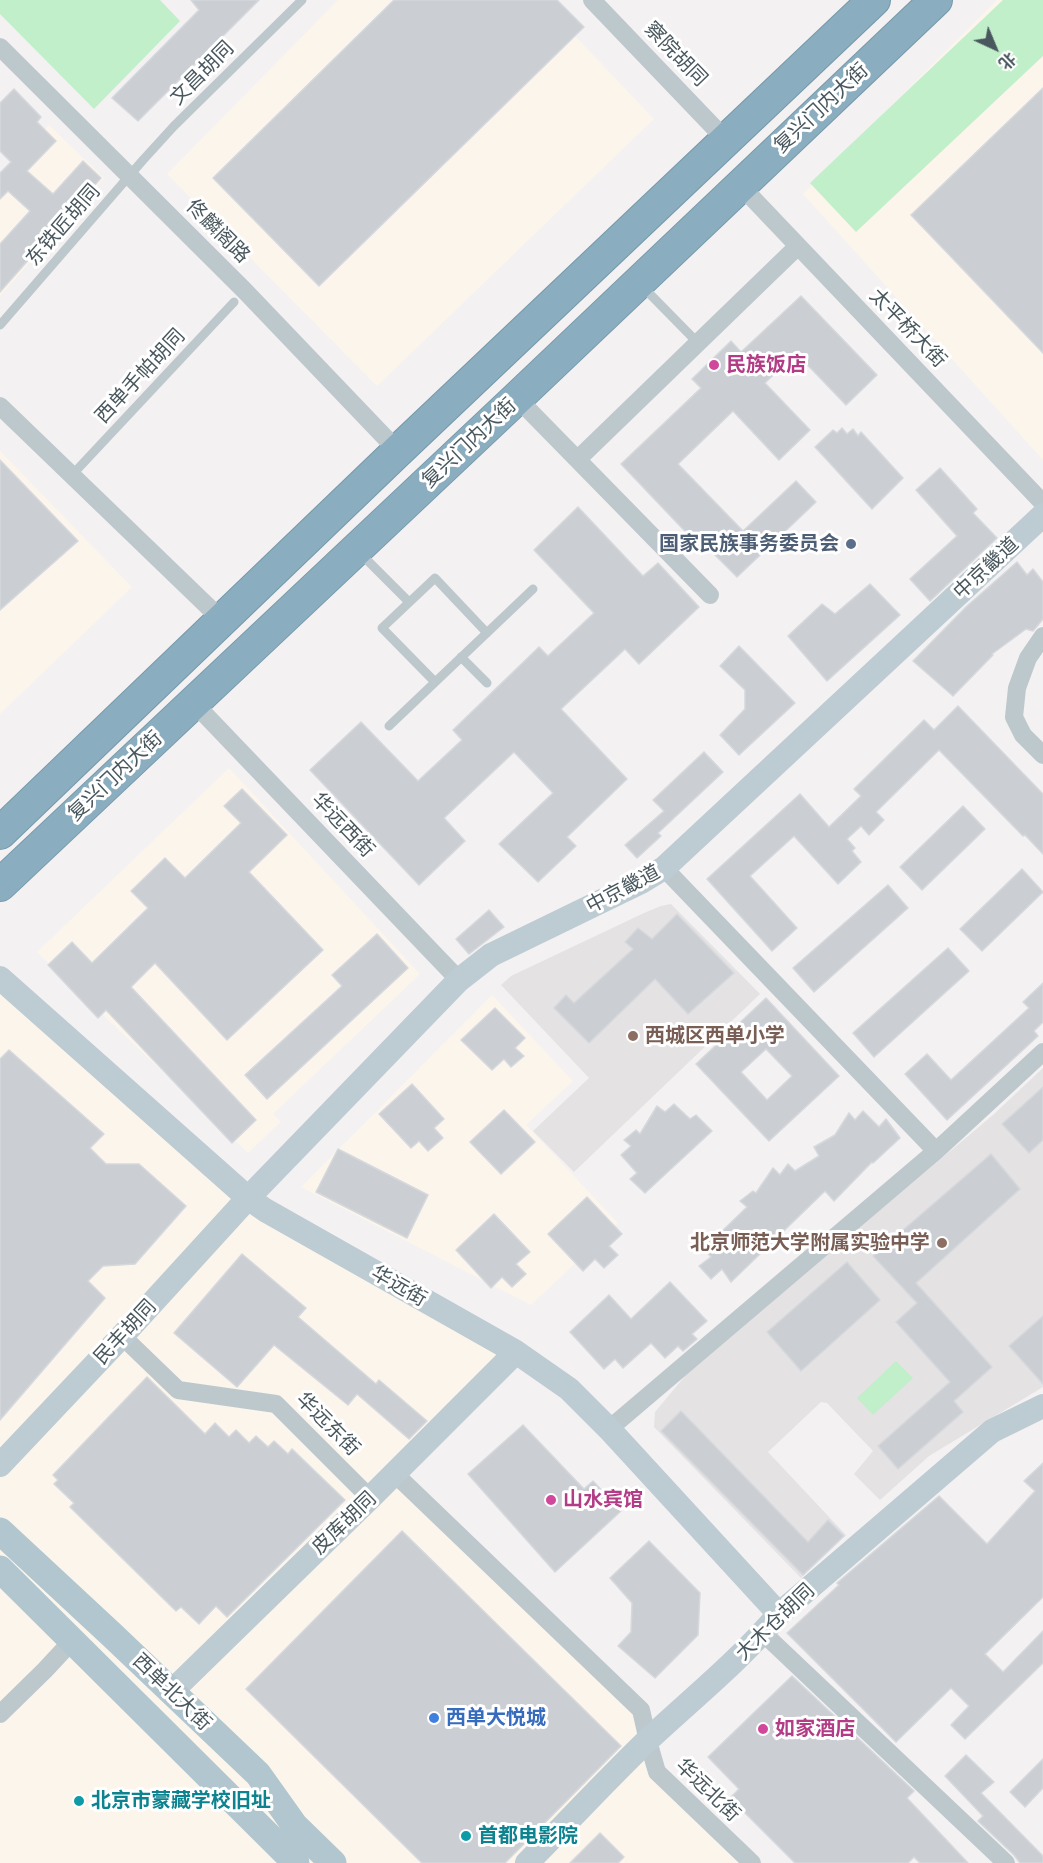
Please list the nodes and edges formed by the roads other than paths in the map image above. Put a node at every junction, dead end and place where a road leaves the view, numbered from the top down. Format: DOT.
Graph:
graph roads {
  1 [pos="302,0"];
  2 [pos="592,0"];
  3 [pos="874,0"];
  4 [pos="936,0"];
  5 [pos="0,47"];
  6 [pos="726,140"];
  7 [pos="130,176"];
  8 [pos="740,185"];
  9 [pos="798,246"];
  10 [pos="639,282"];
  11 [pos="234,302"];
  12 [pos="0,325"];
  13 [pos="698,343"];
  14 [pos="517,398"];
  15 [pos="0,406"];
  16 [pos="399,451"];
  17 [pos="578,459"];
  18 [pos="72,475"];
  19 [pos="1043,503"];
  20 [pos="1043,515"];
  21 [pos="357,549"];
  22 [pos="533,589"];
  23 [pos="711,595"];
  24 [pos="409,602"];
  25 [pos="223,621"];
  26 [pos="487,633"];
  27 [pos="1043,636"];
  28 [pos="461,657"];
  29 [pos="435,682"];
  30 [pos="487,683"];
  31 [pos="193,702"];
  32 [pos="389,726"];
  33 [pos="1043,755"];
  34 [pos="0,833"];
  35 [pos="664,868"];
  36 [pos="0,885"];
  37 [pos="0,978"];
  38 [pos="459,980"];
  39 [pos="1043,1052"];
  40 [pos="936,1151"];
  41 [pos="248,1198"];
  42 [pos="122,1336"];
  43 [pos="516,1352"];
  44 [pos="1043,1406"];
  45 [pos="609,1429"];
  46 [pos="0,1465"];
  47 [pos="394,1473"];
  48 [pos="370,1498"];
  49 [pos="0,1531"];
  50 [pos="0,1569"];
  51 [pos="779,1614"];
  52 [pos="763,1633"];
  53 [pos="72,1641"];
  54 [pos="171,1692"];
  55 [pos="0,1714"];
  56 [pos="648,1741"];
  57 [pos="293,1862"];
  58 [pos="333,1863"];
  59 [pos="527,1863"];
  60 [pos="752,1863"];
  61 [pos="1006,1863"];
  1 -- 7 [label="lane, 文昌胡同"];
  2 -- 6 [label="street, 察院胡同"];
  3 -- 6 [label="highway, 复兴门内大街"];
  4 -- 8 [label="highway, 复兴门内大街"];
  5 -- 7 [label="street, 佟麟阁路"];
  6 -- 16 [label="highway, 复兴门内大街"];
  7 -- 12 [label="lane, 东铁匠胡同"];
  7 -- 16 [label="street, 佟麟阁路"];
  8 -- 9 [label="street, 太平桥大街"];
  8 -- 10 [label="highway, 复兴门内大街"];
  9 -- 13 [label="street"];
  9 -- 19 [label="street, 太平桥大街"];
  10 -- 13 [label="lane"];
  10 -- 14 [label="highway, 复兴门内大街"];
  11 -- 18 [label="lane, 西单手帕胡同"];
  13 -- 17 [label="street"];
  14 -- 17 [label="street"];
  14 -- 21 [label="highway, 复兴门内大街"];
  15 -- 18 [label="street"];
  16 -- 25 [label="highway, 复兴门内大街"];
  17 -- 23 [label="street"];
  18 -- 25 [label="street"];
  20 -- 35 [label="street, 中京畿道"];
  21 -- 24 [label="lane"];
  21 -- 31 [label="highway, 复兴门内大街"];
  22 -- 26 [label="lane"];
  24 -- 26 [label="lane"];
  24 -- 29 [label="lane"];
  25 -- 34 [label="highway, 复兴门内大街"];
  26 -- 28 [label="lane"];
  27 -- 33 [label="street"];
  28 -- 29 [label="lane"];
  28 -- 30 [label="lane"];
  29 -- 32 [label="lane"];
  31 -- 36 [label="highway, 复兴门内大街"];
  31 -- 38 [label="street, 华远西街"];
  35 -- 38 [label="street, 中京畿道"];
  35 -- 40 [label="street"];
  37 -- 41 [label="street, 华远街"];
  38 -- 41 [label="street, 中京畿道"];
  39 -- 40 [label="street"];
  40 -- 45 [label="street"];
  41 -- 42 [label="street, 民丰胡同"];
  41 -- 43 [label="street, 华远街"];
  42 -- 46 [label="street, 民丰胡同"];
  42 -- 48 [label="street, 华远东街"];
  43 -- 45 [label="street, 华远街"];
  43 -- 47 [label="street, 皮库胡同"];
  44 -- 51 [label="street, 大木仓胡同"];
  45 -- 51 [label="street, 华远街"];
  47 -- 48 [label="street, 皮库胡同"];
  47 -- 56 [label="street, 华远北街"];
  48 -- 54 [label="street, 皮库胡同"];
  49 -- 54 [label="main road, 西单北大街"];
  50 -- 53 [label="main road, 西单北大街"];
  51 -- 52 [label="street, 大木仓胡同"];
  52 -- 56 [label="street, 大木仓胡同"];
  52 -- 61 [label="street"];
  53 -- 55 [label="street"];
  53 -- 57 [label="main road, 西单北大街"];
  54 -- 58 [label="main road, 西单北大街"];
  56 -- 59 [label="street, 大木仓胡同"];
  56 -- 60 [label="street, 华远北街"];
}
